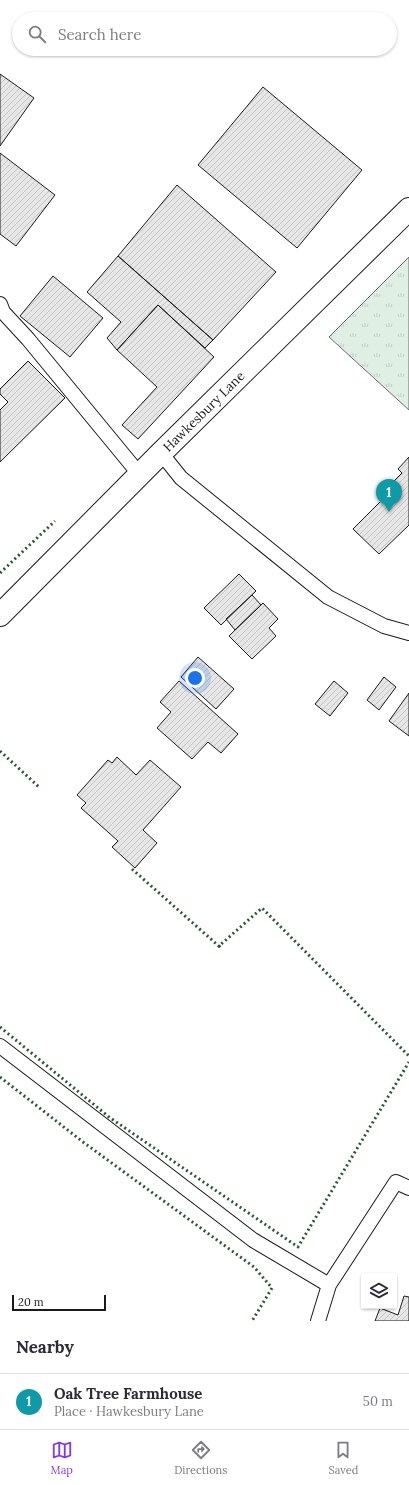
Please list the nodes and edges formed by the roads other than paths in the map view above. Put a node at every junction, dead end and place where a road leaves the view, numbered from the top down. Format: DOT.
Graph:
graph roads {
  1 [pos="409,209"];
  2 [pos="0,304"];
  3 [pos="161,453"];
  4 [pos="140,475"];
  5 [pos="0,615"];
  6 [pos="409,633"];
  7 [pos="0,1046"];
  8 [pos="409,1188"];
  9 [pos="329,1285"];
  10 [pos="318,1321"];
  1 -- 3 [label="main road, Hawkesbury Lane"];
  2 -- 4 [label="lane"];
  3 -- 4 [label="main road, Hawkesbury Lane"];
  3 -- 6 [label="lane"];
  4 -- 5 [label="main road, Hawkesbury Lane"];
  7 -- 9 [label="lane"];
  8 -- 9 [label="lane"];
  9 -- 10 [label="lane"];
}
